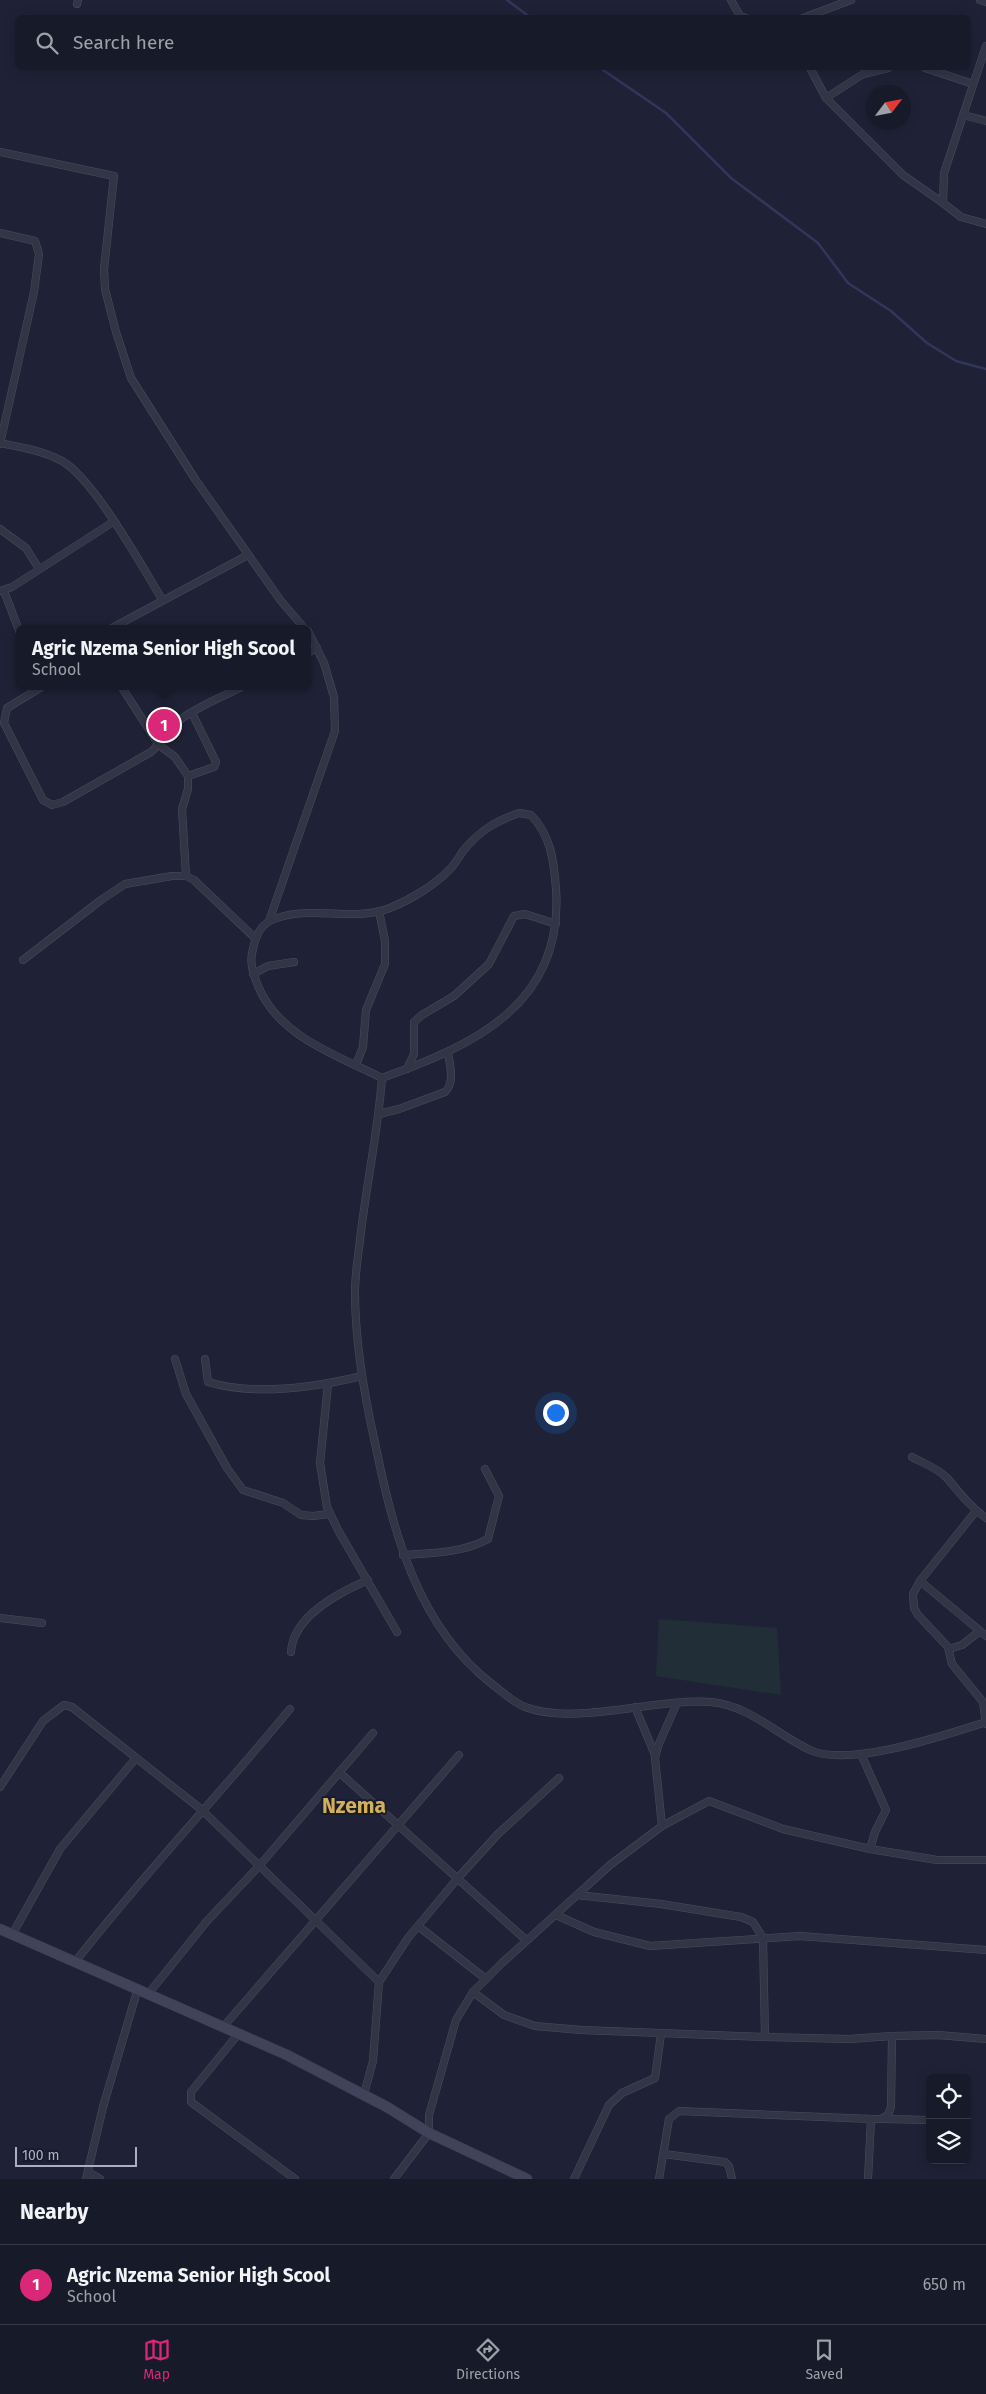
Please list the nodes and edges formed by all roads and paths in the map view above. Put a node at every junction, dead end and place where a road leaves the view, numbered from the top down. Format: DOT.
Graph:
graph roads {
  1 [pos="731,0"];
  2 [pos="851,0"];
  3 [pos="980,0"];
  4 [pos="986,2"];
  5 [pos="739,15"];
  6 [pos="811,15"];
  7 [pos="986,46"];
  8 [pos="811,70"];
  9 [pos="880,70"];
  10 [pos="931,70"];
  11 [pos="973,84"];
  12 [pos="826,98"];
  13 [pos="963,115"];
  14 [pos="986,121"];
  15 [pos="0,152"];
  16 [pos="943,203"];
  17 [pos="986,224"];
  18 [pos="0,233"];
  19 [pos="0,443"];
  20 [pos="113,522"];
  21 [pos="0,529"];
  22 [pos="248,555"];
  23 [pos="39,569"];
  24 [pos="2,591"];
  25 [pos="162,599"];
  26 [pos="17,625"];
  27 [pos="117,625"];
  28 [pos="302,625"];
  29 [pos="311,637"];
  30 [pos="317,648"];
  31 [pos="311,651"];
  32 [pos="36,690"];
  33 [pos="124,690"];
  34 [pos="235,690"];
  35 [pos="3,711"];
  36 [pos="192,713"];
  37 [pos="159,744"];
  38 [pos="188,776"];
  39 [pos="186,876"];
  40 [pos="379,911"];
  41 [pos="269,921"];
  42 [pos="556,924"];
  43 [pos="255,938"];
  44 [pos="23,960"];
  45 [pos="294,962"];
  46 [pos="253,974"];
  47 [pos="448,1053"];
  48 [pos="356,1065"];
  49 [pos="407,1069"];
  50 [pos="382,1078"];
  51 [pos="379,1114"];
  52 [pos="176,1358"];
  53 [pos="205,1359"];
  54 [pos="362,1376"];
  55 [pos="328,1384"];
  56 [pos="912,1457"];
  57 [pos="485,1469"];
  58 [pos="976,1511"];
  59 [pos="329,1514"];
  60 [pos="986,1518"];
  61 [pos="404,1555"];
  62 [pos="368,1580"];
  63 [pos="920,1581"];
  64 [pos="0,1618"];
  65 [pos="42,1623"];
  66 [pos="397,1632"];
  67 [pos="983,1633"];
  68 [pos="949,1649"];
  69 [pos="291,1652"];
  70 [pos="677,1703"];
  71 [pos="635,1707"];
  72 [pos="290,1709"];
  73 [pos="986,1723"];
  74 [pos="373,1733"];
  75 [pos="860,1754"];
  76 [pos="459,1755"];
  77 [pos="136,1758"];
  78 [pos="656,1758"];
  79 [pos="340,1772"];
  80 [pos="559,1778"];
  81 [pos="0,1787"];
  82 [pos="202,1810"];
  83 [pos="398,1826"];
  84 [pos="662,1826"];
  85 [pos="870,1849"];
  86 [pos="986,1860"];
  87 [pos="260,1865"];
  88 [pos="457,1879"];
  89 [pos="577,1895"];
  90 [pos="556,1915"];
  91 [pos="316,1922"];
  92 [pos="418,1926"];
  93 [pos="0,1929"];
  94 [pos="13,1934"];
  95 [pos="763,1938"];
  96 [pos="526,1940"];
  97 [pos="986,1950"];
  98 [pos="76,1961"];
  99 [pos="486,1979"];
  100 [pos="379,1982"];
  101 [pos="138,1988"];
  102 [pos="473,1992"];
  103 [pos="149,1993"];
  104 [pos="224,2026"];
  105 [pos="239,2033"];
  106 [pos="661,2034"];
  107 [pos="892,2036"];
  108 [pos="765,2037"];
  109 [pos="986,2039"];
  110 [pos="364,2094"];
  111 [pos="871,2119"];
  112 [pos="881,2119"];
  113 [pos="926,2120"];
  114 [pos="428,2132"];
  115 [pos="664,2154"];
  116 [pos="87,2175"];
  117 [pos="100,2179"];
  118 [pos="296,2179"];
  119 [pos="394,2179"];
  120 [pos="527,2179"];
  121 [pos="574,2179"];
  122 [pos="659,2179"];
  123 [pos="732,2179"];
  124 [pos="868,2179"];
  1 -- 5 [label="street"];
  2 -- 6 [label="street"];
  3 -- 4 [label="street"];
  7 -- 11 [label="street"];
  8 -- 12 [label="street"];
  9 -- 12 [label="street"];
  10 -- 11 [label="street"];
  11 -- 13 [label="street"];
  12 -- 16 [label="street"];
  13 -- 14 [label="street"];
  13 -- 16 [label="street"];
  15 -- 22 [label="street"];
  16 -- 17 [label="street"];
  18 -- 19 [label="street"];
  19 -- 20 [label="street"];
  20 -- 23 [label="street"];
  20 -- 25 [label="street"];
  21 -- 23 [label="street"];
  22 -- 25 [label="street"];
  22 -- 28 [label="street"];
  23 -- 24 [label="street"];
  24 -- 26 [label="street"];
  25 -- 27 [label="street"];
  29 -- 30 [label="street"];
  30 -- 31 [label="street"];
  30 -- 41 [label="street"];
  32 -- 35 [label="street"];
  33 -- 37 [label="street"];
  34 -- 36 [label="street"];
  35 -- 37 [label="street"];
  36 -- 37 [label="street"];
  36 -- 38 [label="street"];
  37 -- 38 [label="street"];
  38 -- 39 [label="street"];
  39 -- 43 [label="street"];
  39 -- 44 [label="street"];
  40 -- 41 [label="street"];
  40 -- 42 [label="street"];
  40 -- 48 [label="street"];
  41 -- 43 [label="street"];
  42 -- 47 [label="street"];
  42 -- 49 [label="street"];
  43 -- 46 [label="street"];
  45 -- 46 [label="street"];
  46 -- 48 [label="street"];
  47 -- 49 [label="street"];
  47 -- 51 [label="street"];
  48 -- 50 [label="street"];
  49 -- 50 [label="street"];
  50 -- 51 [label="street"];
  51 -- 54 [label="street"];
  52 -- 59 [label="street"];
  53 -- 55 [label="street"];
  54 -- 55 [label="street"];
  54 -- 61 [label="street"];
  55 -- 59 [label="street"];
  56 -- 58 [label="street"];
  57 -- 61 [label="street"];
  58 -- 60 [label="street"];
  58 -- 63 [label="street"];
  59 -- 62 [label="street"];
  61 -- 71 [label="street"];
  62 -- 66 [label="street"];
  62 -- 69 [label="street"];
  63 -- 67 [label="street"];
  63 -- 68 [label="street"];
  64 -- 65 [label="street"];
  67 -- 68 [label="street"];
  68 -- 73 [label="street"];
  70 -- 71 [label="street"];
  70 -- 75 [label="street"];
  70 -- 78 [label="street"];
  71 -- 78 [label="street"];
  72 -- 82 [label="street"];
  73 -- 75 [label="street"];
  74 -- 79 [label="street"];
  75 -- 85 [label="street"];
  76 -- 83 [label="street"];
  77 -- 81 [label="street"];
  77 -- 82 [label="street"];
  77 -- 94 [label="street"];
  78 -- 84 [label="street"];
  79 -- 83 [label="street"];
  79 -- 87 [label="street"];
  80 -- 88 [label="street"];
  82 -- 87 [label="street"];
  82 -- 98 [label="street"];
  83 -- 88 [label="street"];
  83 -- 91 [label="street"];
  84 -- 85 [label="street"];
  84 -- 89 [label="street"];
  85 -- 86 [label="street"];
  87 -- 91 [label="street"];
  87 -- 103 [label="street"];
  88 -- 92 [label="street"];
  88 -- 96 [label="street"];
  89 -- 90 [label="street"];
  89 -- 95 [label="street"];
  90 -- 95 [label="street"];
  90 -- 96 [label="street"];
  91 -- 100 [label="street"];
  91 -- 104 [label="street"];
  92 -- 99 [label="street"];
  92 -- 100 [label="street"];
  93 -- 94 [label="street"];
  94 -- 98 [label="street"];
  95 -- 97 [label="street"];
  95 -- 108 [label="street"];
  96 -- 99 [label="street"];
  98 -- 101 [label="street"];
  99 -- 102 [label="street"];
  100 -- 110 [label="street"];
  101 -- 103 [label="street"];
  101 -- 116 [label="street"];
  102 -- 106 [label="street"];
  102 -- 114 [label="street"];
  103 -- 104 [label="street"];
  104 -- 105 [label="street"];
  105 -- 110 [label="street"];
  105 -- 118 [label="street"];
  106 -- 108 [label="street"];
  106 -- 121 [label="street"];
  107 -- 108 [label="street"];
  107 -- 109 [label="street"];
  107 -- 112 [label="street"];
  110 -- 114 [label="street"];
  111 -- 112 [label="street"];
  111 -- 115 [label="street"];
  111 -- 124 [label="street"];
  112 -- 113 [label="street"];
  114 -- 119 [label="street"];
  114 -- 120 [label="street"];
  115 -- 122 [label="street"];
  115 -- 123 [label="street"];
  116 -- 117 [label="street"];
}
